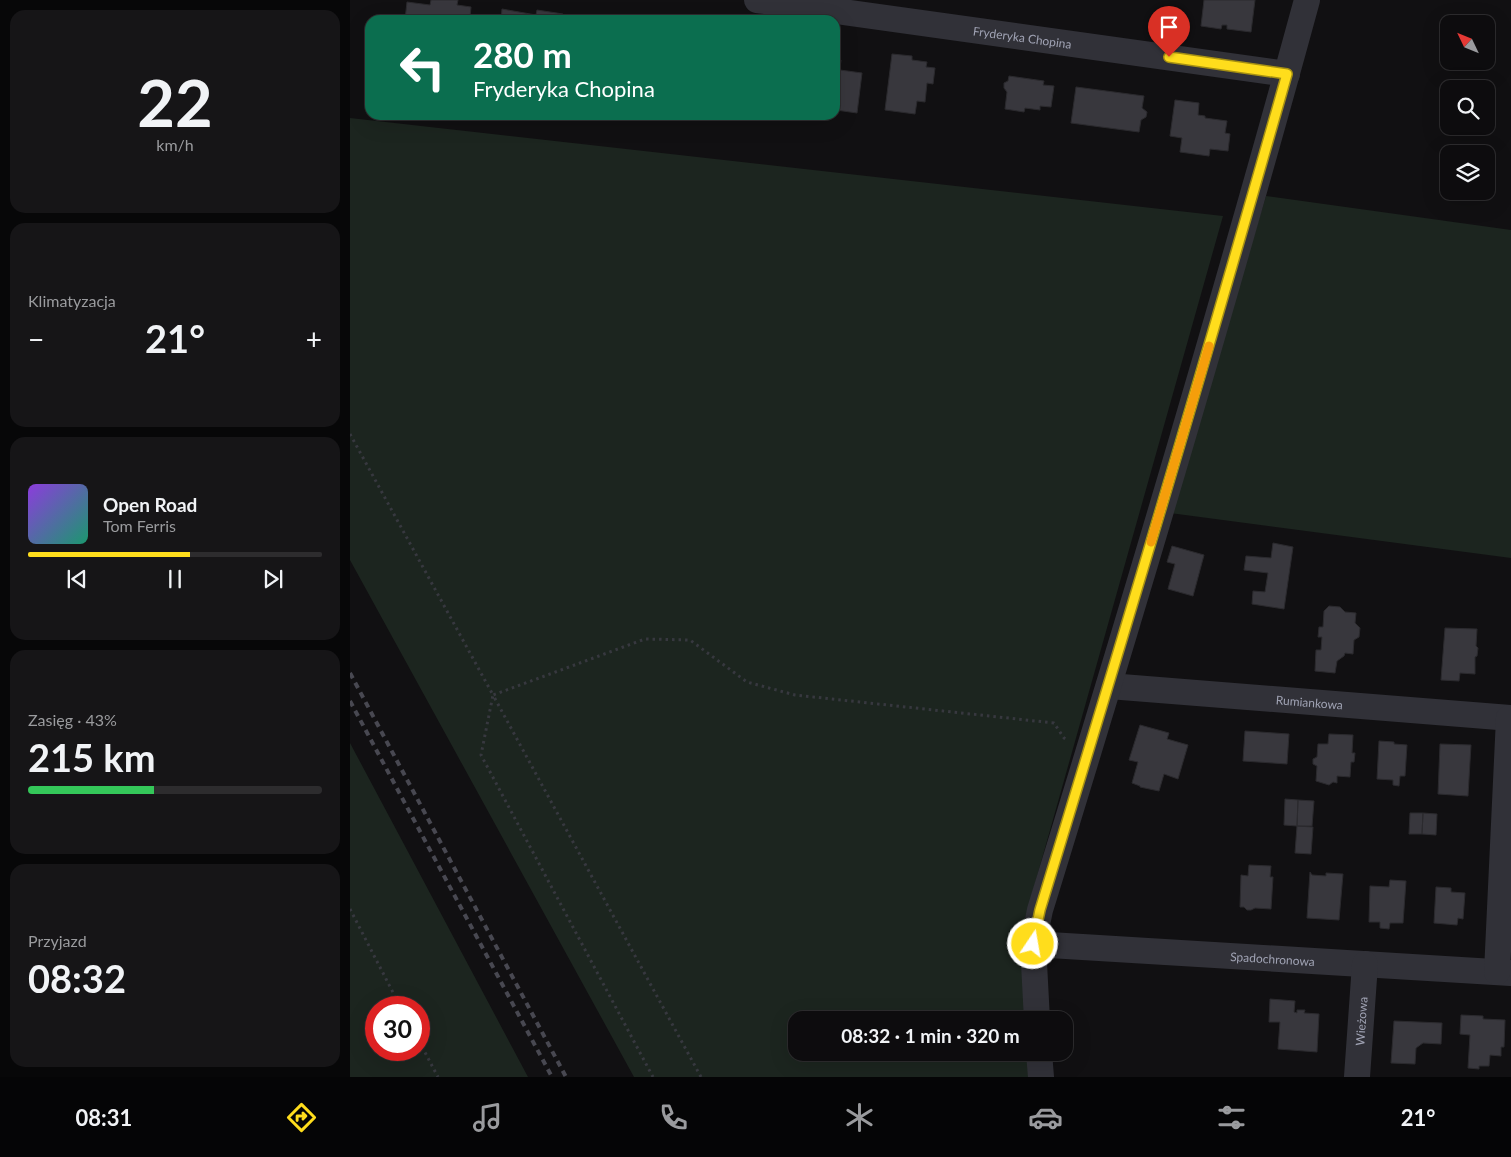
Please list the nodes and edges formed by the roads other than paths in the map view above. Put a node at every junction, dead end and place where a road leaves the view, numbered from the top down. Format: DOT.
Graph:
graph roads {
  1 [pos="757,0"];
  2 [pos="1307,0"];
  3 [pos="1287,74"];
  4 [pos="1109,686"];
  5 [pos="1510,718"];
  6 [pos="1033,944"];
  7 [pos="1365,964"];
  8 [pos="1504,972"];
  9 [pos="1037,1011"];
  10 [pos="1040,1061"];
  11 [pos="1041,1077"];
  12 [pos="1357,1077"];
  1 -- 3 [label="street, Fryderyka Chopina"];
  2 -- 3 [label="street"];
  3 -- 4 [label="street"];
  4 -- 5 [label="street, Rumiankowa"];
  4 -- 6 [label="street"];
  5 -- 8 [label="street"];
  6 -- 7 [label="street, Spadochronowa"];
  6 -- 9 [label="street"];
  7 -- 8 [label="street, Spadochronowa"];
  7 -- 12 [label="street, Wieżowa"];
  10 -- 11 [label="street"];
}
